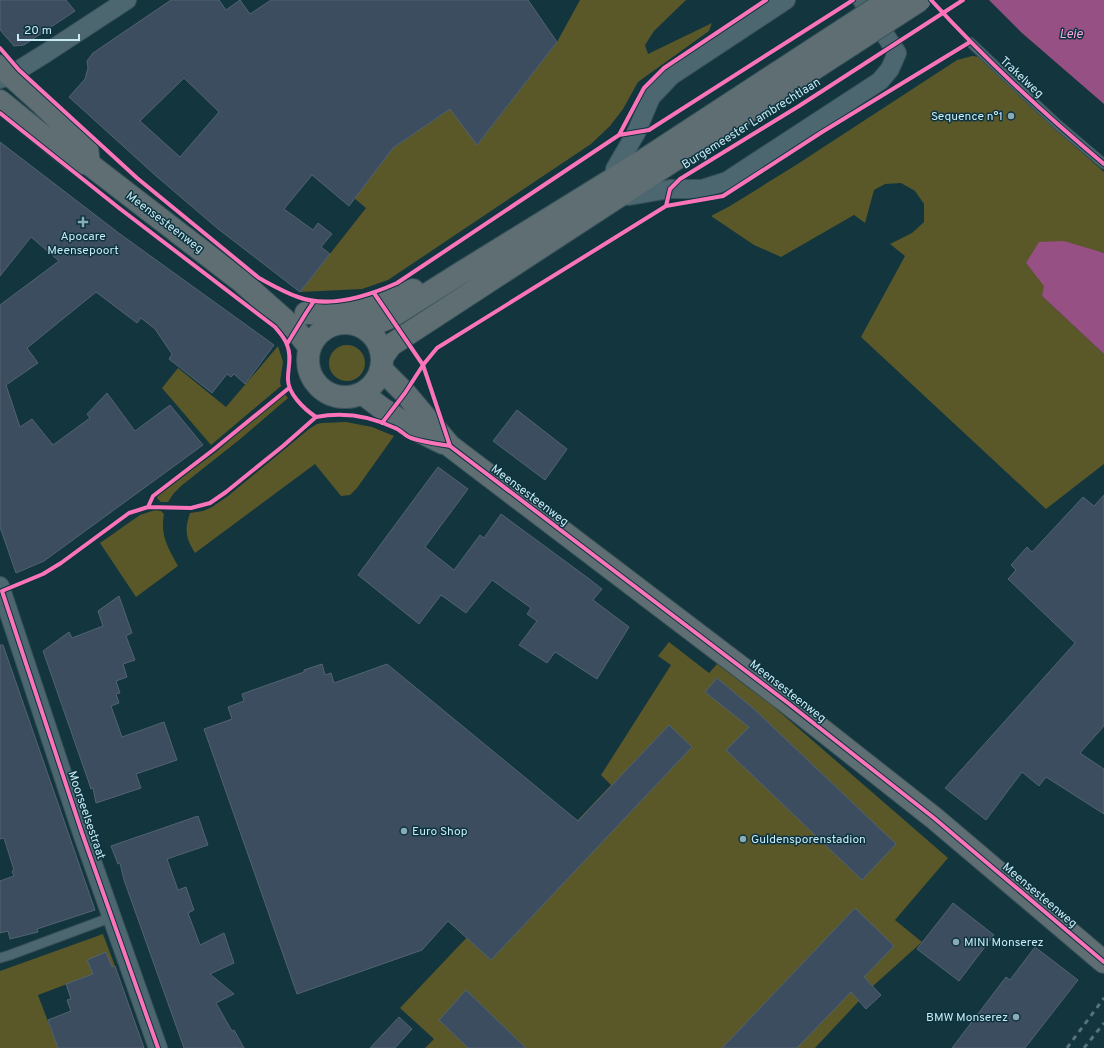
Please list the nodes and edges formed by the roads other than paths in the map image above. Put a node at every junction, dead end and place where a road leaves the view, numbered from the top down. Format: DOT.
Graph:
graph roads {
  1 [pos="127,0"];
  2 [pos="786,0"];
  3 [pos="862,0"];
  4 [pos="889,0"];
  5 [pos="920,0"];
  6 [pos="970,42"];
  7 [pos="3,73"];
  8 [pos="782,80"];
  9 [pos="0,101"];
  10 [pos="89,164"];
  11 [pos="1104,164"];
  12 [pos="620,186"];
  13 [pos="464,271"];
  14 [pos="241,280"];
  15 [pos="306,313"];
  16 [pos="335,324"];
  17 [pos="364,328"];
  18 [pos="310,348"];
  19 [pos="382,363"];
  20 [pos="363,394"];
  21 [pos="450,446"];
  22 [pos="0,586"];
  23 [pos="4,610"];
  24 [pos="112,917"];
  25 [pos="0,958"];
  26 [pos="1104,962"];
  27 [pos="158,1048"];
  1 -- 7 [label="street"];
  2 -- 12 [label="street"];
  3 -- 12 [label="street, Burgemeester Lambrechtlaan"];
  4 -- 8 [label="main road, Burgemeester Lambrechtlaan, bridge"];
  5 -- 8 [label="main road, Burgemeester Lambrechtlaan, bridge"];
  6 -- 11 [label="lane, Trakelweg"];
  7 -- 10 [label="main road"];
  8 -- 12 [label="main road, Burgemeester Lambrechtlaan"];
  9 -- 10 [label="main road, Meensesteenweg"];
  10 -- 14 [label="main road, Meensesteenweg"];
  12 -- 13 [label="main road, Burgemeester Lambrechtlaan"];
  12 -- 19 [label="main road, Burgemeester Lambrechtlaan"];
  13 -- 15 [label="main road"];
  13 -- 17 [label="main road, Burgemeester Lambrechtlaan"];
  14 -- 15 [label="main road, Meensesteenweg"];
  14 -- 18 [label="main road, Meensesteenweg"];
  15 -- 16 [label="main road, Meensesteenweg"];
  16 -- 17 [label="main road"];
  16 -- 18 [label="main road"];
  17 -- 19 [label="main road"];
  18 -- 20 [label="main road"];
  19 -- 20 [label="main road"];
  19 -- 21 [label="main road, Meensesteenweg"];
  20 -- 21 [label="main road, Meensesteenweg"];
  21 -- 26 [label="main road, Meensesteenweg"];
  22 -- 23 [label="street, Moorseelsestraat"];
  23 -- 24 [label="street, Moorseelsestraat"];
  24 -- 25 [label="lane"];
  24 -- 27 [label="street, Moorseelsestraat"];
}
